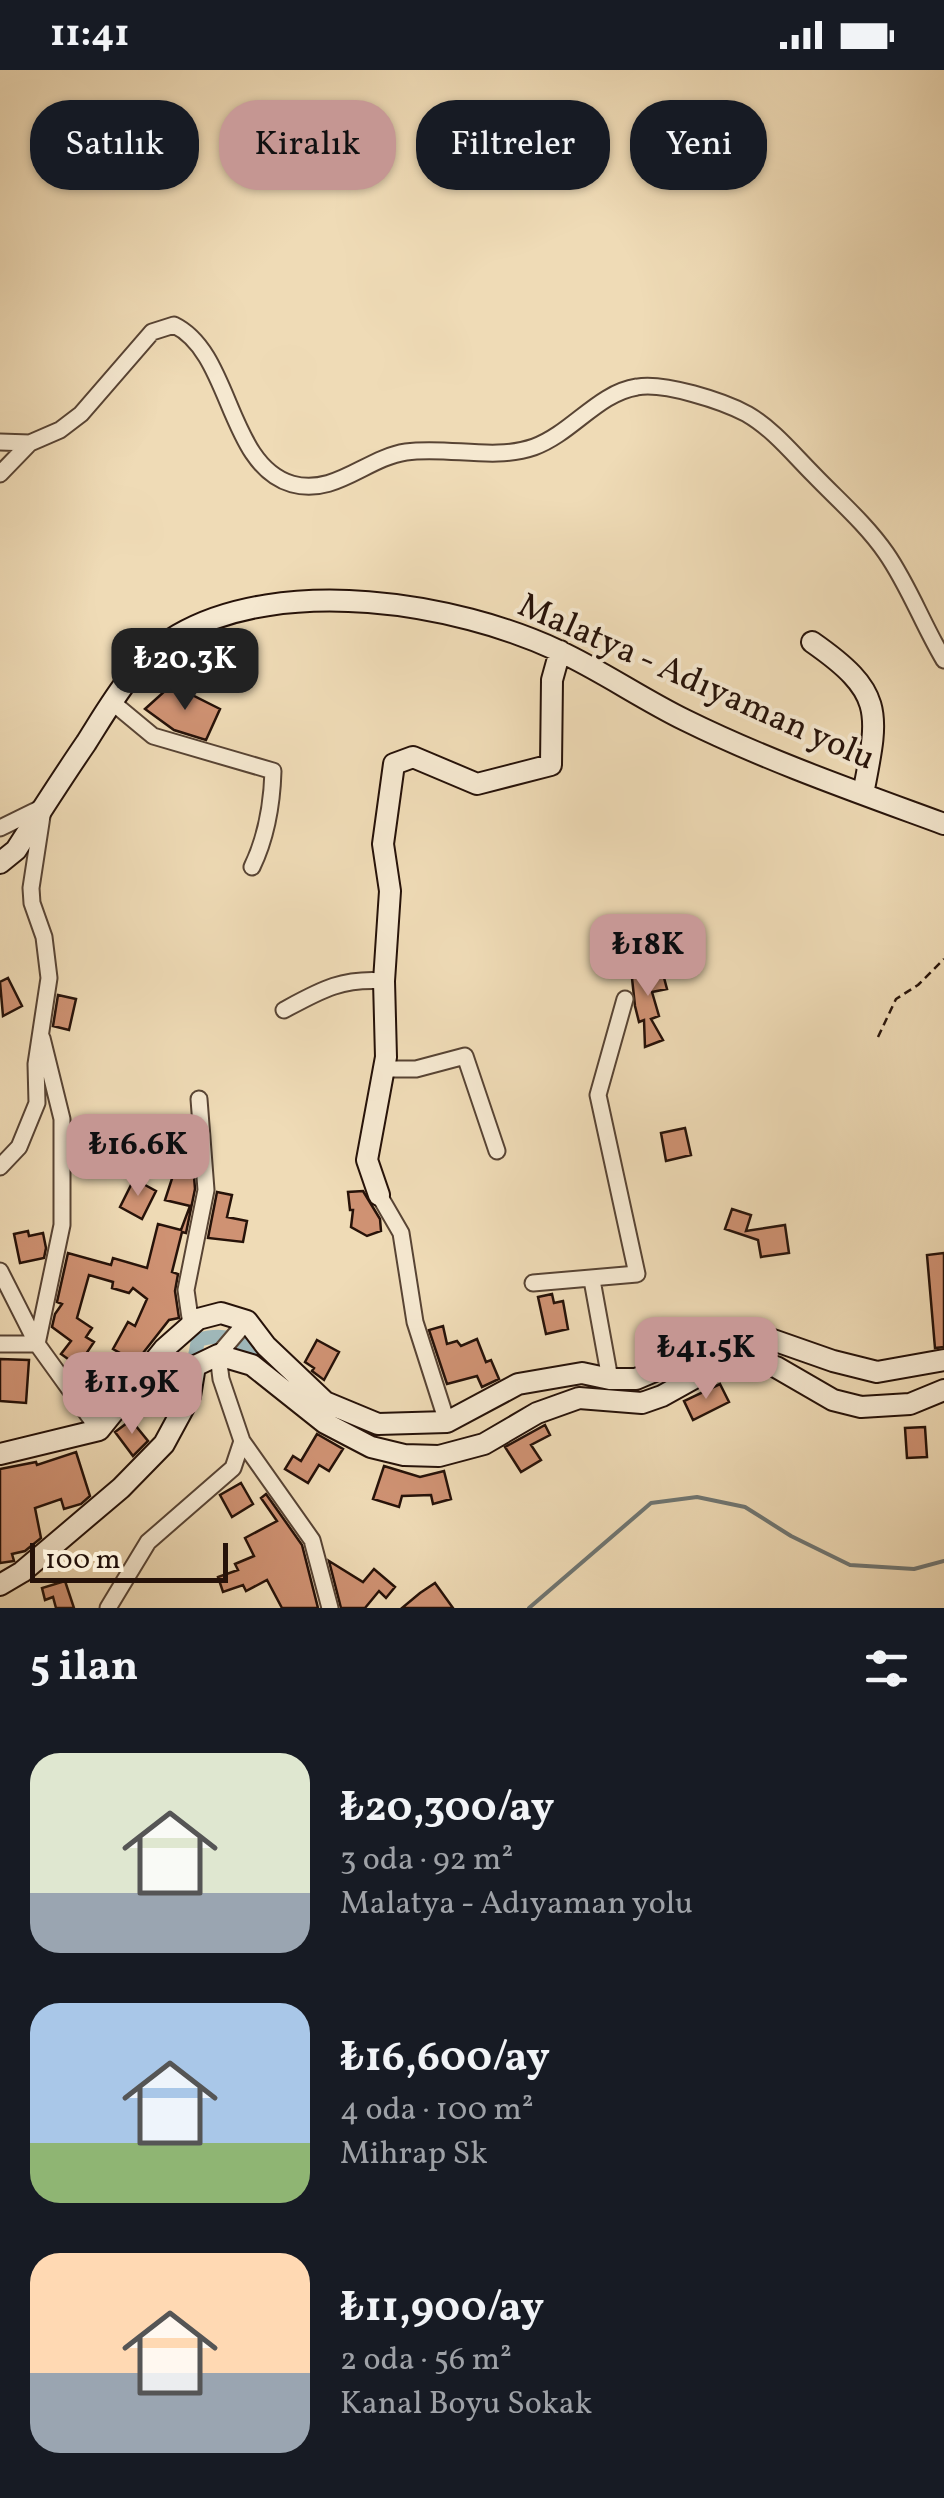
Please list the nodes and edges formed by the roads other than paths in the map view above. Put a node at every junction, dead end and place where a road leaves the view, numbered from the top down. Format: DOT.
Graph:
graph roads {
  1 [pos="0,442"];
  2 [pos="30,442"];
  3 [pos="0,474"];
  4 [pos="812,642"];
  5 [pos="560,651"];
  6 [pos="944,660"];
  7 [pos="112,702"];
  8 [pos="863,794"];
  9 [pos="44,806"];
  10 [pos="944,824"];
  11 [pos="0,828"];
  12 [pos="0,863"];
  13 [pos="252,867"];
  14 [pos="384,981"];
  15 [pos="625,999"];
  16 [pos="284,1010"];
  17 [pos="40,1033"];
  18 [pos="384,1068"];
  19 [pos="198,1099"];
  20 [pos="498,1151"];
  21 [pos="0,1167"];
  22 [pos="379,1195"];
  23 [pos="0,1271"];
  24 [pos="592,1280"];
  25 [pos="533,1283"];
  26 [pos="247,1321"];
  27 [pos="191,1325"];
  28 [pos="0,1344"];
  29 [pos="37,1344"];
  30 [pos="218,1354"];
  31 [pos="944,1360"];
  32 [pos="610,1379"];
  33 [pos="944,1390"];
  34 [pos="447,1422"];
  35 [pos="99,1430"];
  36 [pos="242,1441"];
  37 [pos="0,1454"];
  38 [pos="0,1585"];
  39 [pos="108,1608"];
  40 [pos="330,1608"];
  1 -- 2 [label="street"];
  2 -- 3 [label="street"];
  2 -- 6 [label="street"];
  4 -- 8 [label="main road"];
  5 -- 7 [label="main road, Malatya - Adıyaman yolu"];
  5 -- 8 [label="main road, Malatya - Adıyaman yolu"];
  5 -- 14 [label="main road"];
  7 -- 9 [label="main road, Malatya - Adıyaman yolu"];
  7 -- 13 [label="street"];
  8 -- 10 [label="main road, Malatya - Adıyaman yolu"];
  9 -- 11 [label="street"];
  9 -- 12 [label="main road, Malatya - Adıyaman yolu"];
  9 -- 17 [label="street"];
  14 -- 16 [label="street"];
  14 -- 18 [label="main road"];
  15 -- 24 [label="street"];
  17 -- 21 [label="street"];
  17 -- 29 [label="street"];
  18 -- 20 [label="street"];
  18 -- 22 [label="main road"];
  19 -- 27 [label="street"];
  22 -- 34 [label="street"];
  23 -- 29 [label="street"];
  24 -- 25 [label="street"];
  24 -- 32 [label="street"];
  26 -- 27 [label="main road"];
  26 -- 30 [label="street"];
  26 -- 34 [label="main road"];
  27 -- 35 [label="main road"];
  28 -- 29 [label="street"];
  29 -- 35 [label="street"];
  30 -- 33 [label="main road"];
  30 -- 36 [label="street"];
  30 -- 38 [label="main road"];
  31 -- 32 [label="main road"];
  32 -- 34 [label="main road"];
  35 -- 37 [label="main road"];
  36 -- 39 [label="street"];
  36 -- 40 [label="street"];
}
